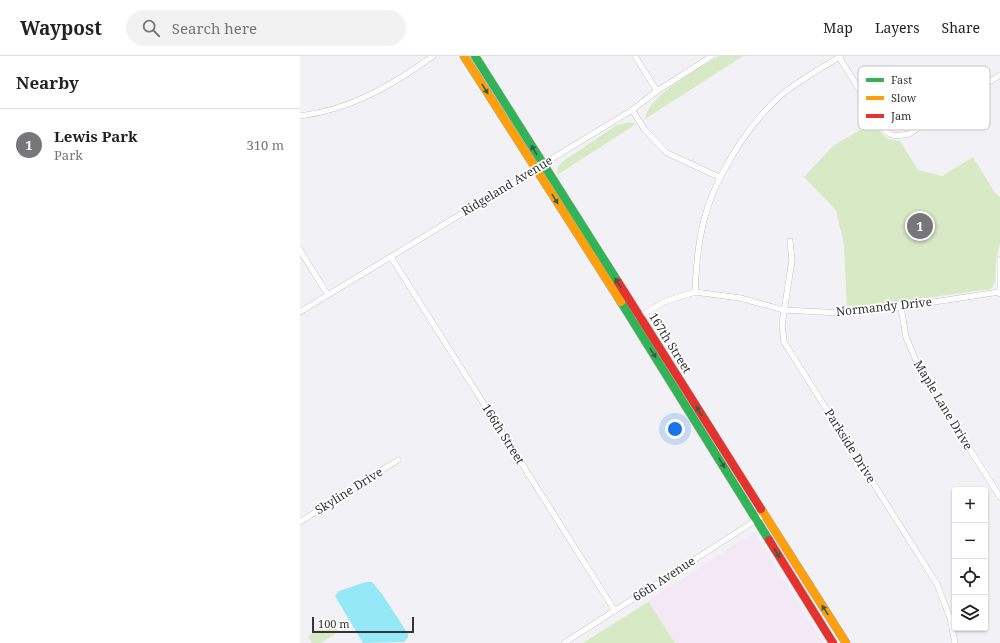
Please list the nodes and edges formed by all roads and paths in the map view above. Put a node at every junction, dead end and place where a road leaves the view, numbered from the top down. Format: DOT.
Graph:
graph roads {
  1 [pos="433,56"];
  2 [pos="464,56"];
  3 [pos="475,56"];
  4 [pos="635,56"];
  5 [pos="712,56"];
  6 [pos="840,57"];
  7 [pos="1000,75"];
  8 [pos="990,81"];
  9 [pos="858,87"];
  10 [pos="657,91"];
  11 [pos="632,110"];
  12 [pos="300,116"];
  13 [pos="885,130"];
  14 [pos="915,130"];
  15 [pos="539,166"];
  16 [pos="720,177"];
  17 [pos="790,241"];
  18 [pos="300,250"];
  19 [pos="391,257"];
  20 [pos="1000,259"];
  21 [pos="695,292"];
  22 [pos="1000,293"];
  23 [pos="328,295"];
  24 [pos="901,307"];
  25 [pos="784,310"];
  26 [pos="300,312"];
  27 [pos="636,318"];
  28 [pos="398,460"];
  29 [pos="1000,497"];
  30 [pos="760,518"];
  31 [pos="300,522"];
  32 [pos="614,611"];
  33 [pos="564,643"];
  34 [pos="833,643"];
  35 [pos="846,643"];
  36 [pos="955,643"];
  1 -- 12 [label="street"];
  2 -- 15 [label="main road, 167th Street, one-way"];
  15 -- 3 [label="main road, 167th Street, one-way"];
  4 -- 10 [label="street"];
  5 -- 10 [label="street, Ridgeland Avenue"];
  6 -- 9 [label="street"];
  6 -- 16 [label="street"];
  7 -- 8 [label="street"];
  10 -- 11 [label="street, Ridgeland Avenue"];
  11 -- 15 [label="street, Ridgeland Avenue"];
  11 -- 16 [label="street"];
  13 -- 14 [label="street"];
  15 -- 19 [label="street, Ridgeland Avenue"];
  15 -- 27 [label="main road, 167th Street"];
  16 -- 21 [label="street"];
  17 -- 25 [label="street, Parkside Drive"];
  18 -- 23 [label="street"];
  19 -- 23 [label="street, Ridgeland Avenue"];
  19 -- 32 [label="street, 166th Street"];
  20 -- 22 [label="street"];
  21 -- 25 [label="street, Normandy Drive"];
  21 -- 27 [label="street, Normandy Drive"];
  22 -- 24 [label="street, Normandy Drive"];
  23 -- 26 [label="street, Ridgeland Avenue"];
  24 -- 25 [label="street, Normandy Drive"];
  24 -- 29 [label="street, Maple Lane Drive"];
  25 -- 36 [label="street, Parkside Drive"];
  27 -- 30 [label="main road, 167th Street"];
  28 -- 31 [label="street, Skyline Drive"];
  30 -- 32 [label="street, 66th Avenue"];
  30 -- 34 [label="main road, 167th Street, one-way"];
  35 -- 30 [label="main road, 167th Street, one-way"];
  32 -- 33 [label="street, 66th Avenue"];
}
